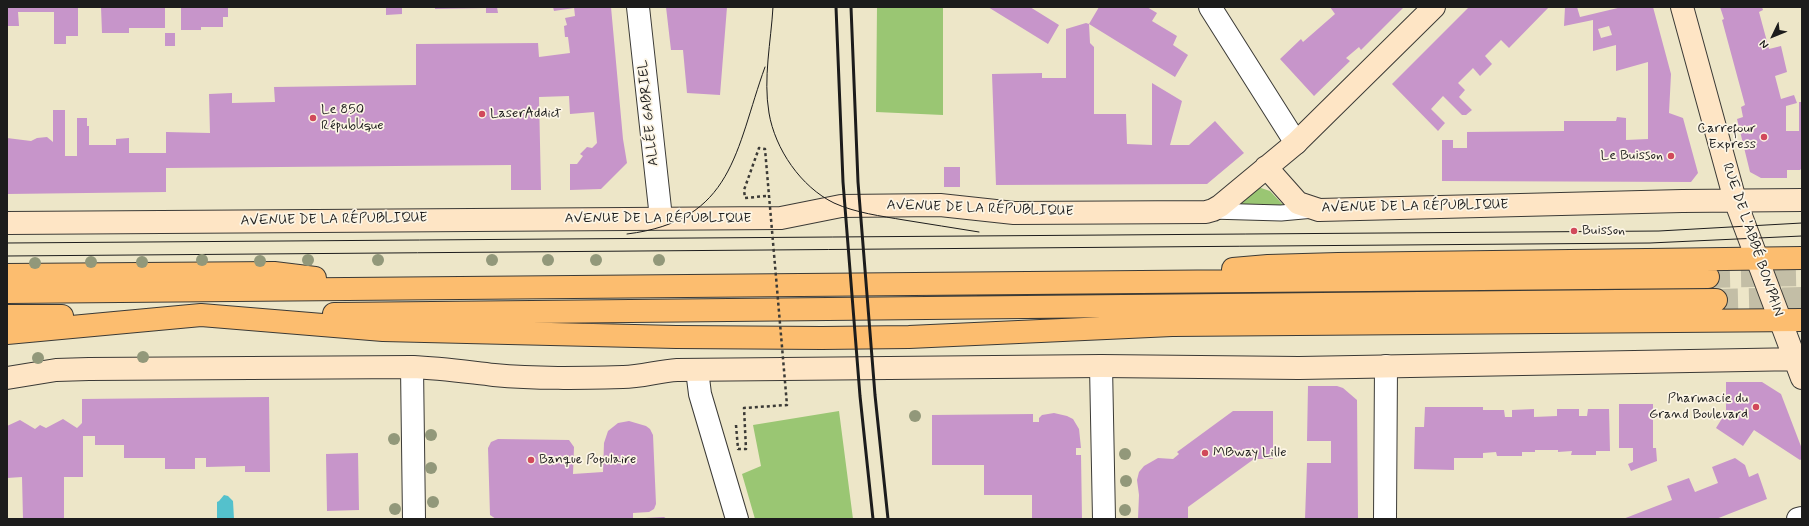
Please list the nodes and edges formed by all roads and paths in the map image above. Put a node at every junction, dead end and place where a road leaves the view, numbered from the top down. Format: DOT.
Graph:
graph roads {
  1 [pos="638,7"];
  2 [pos="1210,7"];
  3 [pos="1434,7"];
  4 [pos="1682,7"];
  5 [pos="1296,143"];
  6 [pos="1266,167"];
  7 [pos="766,196"];
  8 [pos="1735,200"];
  9 [pos="1802,200"];
  10 [pos="1318,210"];
  11 [pos="1210,211"];
  12 [pos="661,218"];
  13 [pos="7,223"];
  14 [pos="1802,258"];
  15 [pos="1758,259"];
  16 [pos="7,275"];
  17 [pos="1708,277"];
  18 [pos="1164,282"];
  19 [pos="414,289"];
  20 [pos="7,292"];
  21 [pos="1716,300"];
  22 [pos="202,315"];
  23 [pos="7,316"];
  24 [pos="1781,320"];
  25 [pos="1802,320"];
  26 [pos="7,333"];
  27 [pos="412,366"];
  28 [pos="1101,366"];
  29 [pos="1386,366"];
  30 [pos="1799,366"];
  31 [pos="697,370"];
  32 [pos="7,378"];
  33 [pos="736,425"];
  34 [pos="1802,518"];
  35 [pos="414,519"];
  36 [pos="737,519"];
  37 [pos="1104,519"];
  38 [pos="1385,519"];
  39 [pos="1798,519"];
  1 -- 12 [label="street, ALLÉE GABRIEL"];
  2 -- 5 [label="street"];
  3 -- 5 [label="street"];
  4 -- 8 [label="street, RUE DE L'ABBÉ BONPAIN"];
  5 -- 6 [label="street"];
  6 -- 10 [label="street, AVENUE DE LA RÉPUBLIQUE"];
  6 -- 11 [label="street"];
  7 -- 33 [label="path, bridge"];
  8 -- 9 [label="street, AVENUE DE LA RÉPUBLIQUE"];
  8 -- 10 [label="street, AVENUE DE LA RÉPUBLIQUE"];
  8 -- 15 [label="street, RUE DE L'ABBÉ BONPAIN"];
  10 -- 11 [label="lane"];
  11 -- 12 [label="street, AVENUE DE LA RÉPUBLIQUE"];
  12 -- 13 [label="street, AVENUE DE LA RÉPUBLIQUE"];
  14 -- 15 [label="main road"];
  15 -- 18 [label="main road"];
  15 -- 24 [label="street, RUE DE L'ABBÉ BONPAIN"];
  16 -- 19 [label="main road"];
  17 -- 18 [label="main road"];
  18 -- 19 [label="main road"];
  19 -- 20 [label="main road"];
  21 -- 22 [label="main road"];
  22 -- 23 [label="main road"];
  22 -- 24 [label="main road"];
  22 -- 26 [label="main road"];
  24 -- 25 [label="main road"];
  24 -- 30 [label="street, RUE DE L'ABBÉ BONPAIN"];
  27 -- 31 [label="street"];
  27 -- 32 [label="street"];
  27 -- 35 [label="street"];
  28 -- 29 [label="street"];
  28 -- 31 [label="street"];
  28 -- 37 [label="street"];
  29 -- 30 [label="street"];
  29 -- 38 [label="street"];
  31 -- 36 [label="street"];
  34 -- 39 [label="street"];
}
